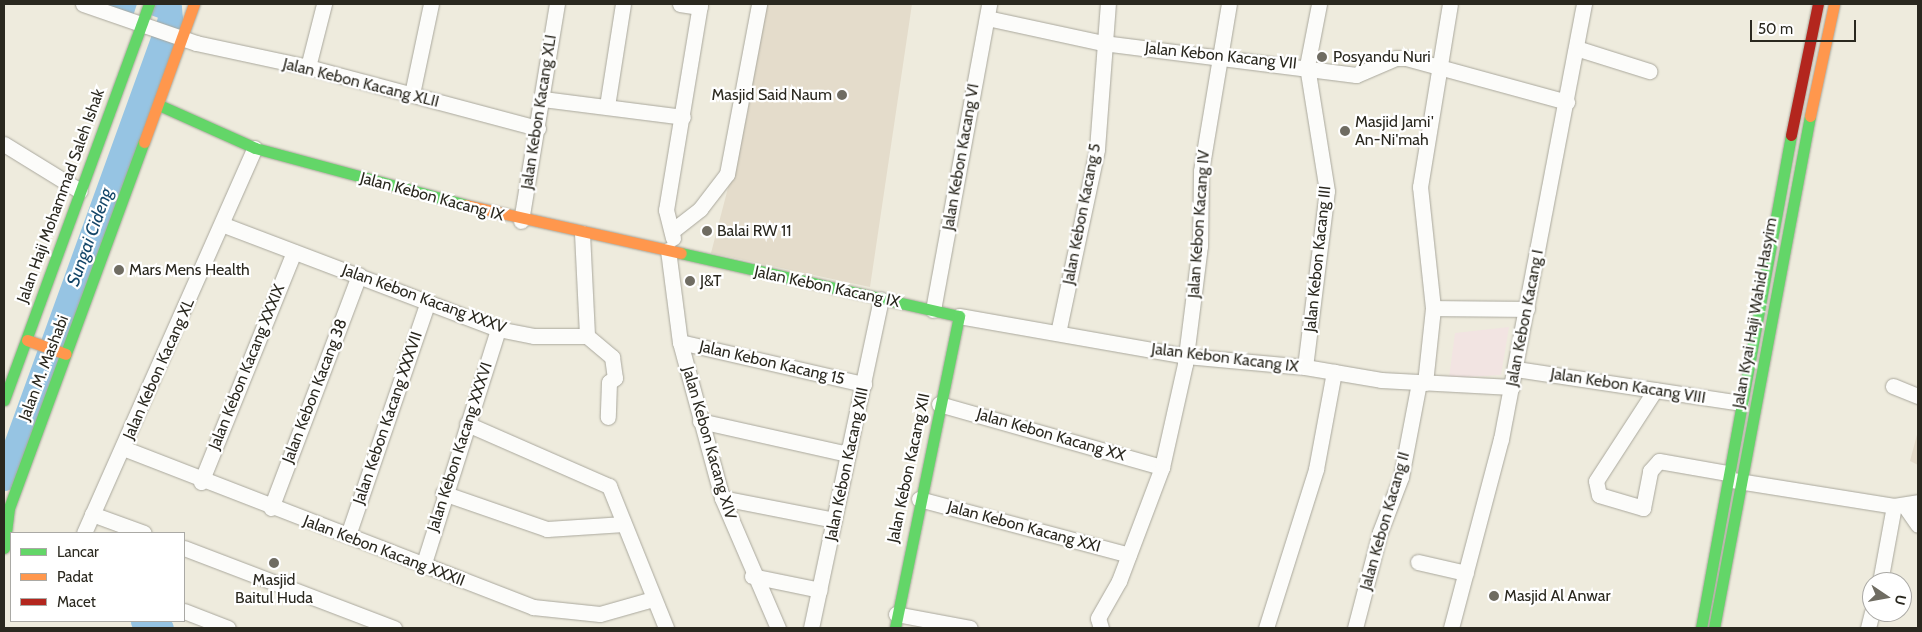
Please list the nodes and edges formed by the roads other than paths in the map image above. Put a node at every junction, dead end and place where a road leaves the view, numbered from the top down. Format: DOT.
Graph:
graph roads {
  1 [pos="84,4"];
  2 [pos="149,4"];
  3 [pos="194,4"];
  4 [pos="324,4"];
  5 [pos="431,4"];
  6 [pos="557,4"];
  7 [pos="623,4"];
  8 [pos="680,4"];
  9 [pos="759,4"];
  10 [pos="1108,4"];
  11 [pos="1229,4"];
  12 [pos="1319,4"];
  13 [pos="1450,4"];
  14 [pos="1584,4"];
  15 [pos="1818,4"];
  16 [pos="1834,4"];
  17 [pos="700,5"];
  18 [pos="988,11"];
  19 [pos="143,22"];
  20 [pos="180,37"];
  21 [pos="1103,43"];
  22 [pos="1576,48"];
  23 [pos="1221,57"];
  24 [pos="1307,66"];
  25 [pos="308,67"];
  26 [pos="1441,68"];
  27 [pos="1649,71"];
  28 [pos="412,94"];
  29 [pos="543,99"];
  30 [pos="1567,102"];
  31 [pos="159,105"];
  32 [pos="606,106"];
  33 [pos="683,117"];
  34 [pos="538,128"];
  35 [pos="4,144"];
  36 [pos="255,148"];
  37 [pos="80,191"];
  38 [pos="521,221"];
  39 [pos="224,225"];
  40 [pos="672,230"];
  41 [pos="582,233"];
  42 [pos="671,250"];
  43 [pos="294,252"];
  44 [pos="359,275"];
  45 [pos="881,299"];
  46 [pos="428,301"];
  47 [pos="1433,308"];
  48 [pos="1527,309"];
  49 [pos="933,310"];
  50 [pos="959,316"];
  51 [pos="498,329"];
  52 [pos="1058,333"];
  53 [pos="587,336"];
  54 [pos="32,342"];
  55 [pos="680,342"];
  56 [pos="62,353"];
  57 [pos="1186,356"];
  58 [pos="1305,367"];
  59 [pos="1516,369"];
  60 [pos="1334,372"];
  61 [pos="1422,383"];
  62 [pos="864,384"];
  63 [pos="1894,386"];
  64 [pos="1512,387"];
  65 [pos="1655,390"];
  66 [pos="1918,396"];
  67 [pos="4,400"];
  68 [pos="1740,403"];
  69 [pos="939,404"];
  70 [pos="608,417"];
  71 [pos="700,421"];
  72 [pos="468,424"];
  73 [pos="122,448"];
  74 [pos="848,454"];
  75 [pos="1162,467"];
  76 [pos="1732,478"];
  77 [pos="201,482"];
  78 [pos="443,493"];
  79 [pos="722,498"];
  80 [pos="919,499"];
  81 [pos="1905,504"];
  82 [pos="271,508"];
  83 [pos="92,514"];
  84 [pos="834,520"];
  85 [pos="624,524"];
  86 [pos="1918,525"];
  87 [pos="84,532"];
  88 [pos="141,532"];
  89 [pos="348,536"];
  90 [pos="7,543"];
  91 [pos="185,548"];
  92 [pos="1712,553"];
  93 [pos="1129,555"];
  94 [pos="1727,557"];
  95 [pos="1418,562"];
  96 [pos="423,566"];
  97 [pos="1466,572"];
  98 [pos="1883,572"];
  99 [pos="752,576"];
  100 [pos="820,590"];
  101 [pos="653,599"];
  102 [pos="185,611"];
  103 [pos="895,621"];
  104 [pos="228,628"];
  105 [pos="394,628"];
  106 [pos="666,628"];
  107 [pos="778,628"];
  108 [pos="811,628"];
  109 [pos="970,628"];
  110 [pos="1101,628"];
  111 [pos="1266,628"];
  112 [pos="1355,628"];
  113 [pos="1451,628"];
  114 [pos="1701,628"];
  115 [pos="1714,628"];
  1 -- 19 [label="street, Jalan Kebon Kacang XLII"];
  2 -- 19 [label="street, Jalan Haji Mohammad Saleh Ishak"];
  3 -- 20 [label="street, Jalan M. Mashabi"];
  4 -- 25 [label="street"];
  5 -- 28 [label="street"];
  6 -- 29 [label="street, Jalan Kebon Kacang XLI"];
  7 -- 32 [label="street"];
  8 -- 17 [label="street"];
  9 -- 40 [label="street"];
  10 -- 21 [label="street, Jalan Kebon Kacang 5"];
  11 -- 23 [label="street, Jalan Kebon Kacang IV"];
  12 -- 24 [label="street, Jalan Kebon Kacang III"];
  13 -- 26 [label="street, Jalan Kebon Kacang II"];
  14 -- 22 [label="street, Jalan Kebon Kacang I"];
  15 -- 68 [label="street, Jalan Kyai Haji Wahid Hasyim"];
  16 -- 76 [label="street, Jalan Kyai Haji Wahid Hasyim"];
  17 -- 33 [label="street, Jalan Kebon Kacang XIV"];
  18 -- 21 [label="street, Jalan Kebon Kacang VII"];
  18 -- 49 [label="street, Jalan Kebon Kacang VI"];
  19 -- 20 [label="street, Jalan Kebon Kacang XLII"];
  19 -- 37 [label="street, Jalan Haji Mohammad Saleh Ishak"];
  20 -- 25 [label="street, Jalan Kebon Kacang XLII"];
  20 -- 31 [label="street, Jalan M. Mashabi"];
  21 -- 23 [label="street, Jalan Kebon Kacang VII"];
  21 -- 52 [label="street, Jalan Kebon Kacang 5"];
  22 -- 27 [label="street"];
  22 -- 30 [label="street, Jalan Kebon Kacang I"];
  23 -- 24 [label="street, Jalan Kebon Kacang VII"];
  23 -- 57 [label="street, Jalan Kebon Kacang IV"];
  24 -- 26 [label="street, Jalan Kebon Kacang VII"];
  24 -- 58 [label="street, Jalan Kebon Kacang III"];
  25 -- 28 [label="street, Jalan Kebon Kacang XLII"];
  26 -- 30 [label="street, Jalan Kebon Kacang VII"];
  26 -- 47 [label="street, Jalan Kebon Kacang II"];
  28 -- 34 [label="street, Jalan Kebon Kacang XLII"];
  29 -- 32 [label="street"];
  29 -- 34 [label="street, Jalan Kebon Kacang XLI"];
  30 -- 48 [label="street, Jalan Kebon Kacang I"];
  31 -- 36 [label="street, Jalan Kebon Kacang IX"];
  31 -- 56 [label="street, Jalan M. Mashabi"];
  32 -- 33 [label="street"];
  33 -- 40 [label="street, Jalan Kebon Kacang XIV"];
  34 -- 38 [label="street, Jalan Kebon Kacang XLI"];
  35 -- 37 [label="street"];
  36 -- 38 [label="street, Jalan Kebon Kacang IX"];
  36 -- 39 [label="street, Jalan Kebon Kacang XL"];
  37 -- 54 [label="street, Jalan Haji Mohammad Saleh Ishak"];
  38 -- 41 [label="street, Jalan Kebon Kacang IX"];
  39 -- 43 [label="street, Jalan Kebon Kacang XXXV"];
  39 -- 73 [label="street, Jalan Kebon Kacang XL"];
  40 -- 42 [label="street, Jalan Kebon Kacang XIV"];
  41 -- 42 [label="street, Jalan Kebon Kacang IX"];
  41 -- 53 [label="street"];
  42 -- 45 [label="street, Jalan Kebon Kacang IX"];
  42 -- 55 [label="street, Jalan Kebon Kacang XIV"];
  43 -- 44 [label="street, Jalan Kebon Kacang XXXV"];
  43 -- 77 [label="street, Jalan Kebon Kacang XXXIX"];
  44 -- 46 [label="street, Jalan Kebon Kacang XXXV"];
  44 -- 82 [label="street, Jalan Kebon Kacang 38"];
  45 -- 49 [label="street, Jalan Kebon Kacang IX"];
  45 -- 62 [label="street, Jalan Kebon Kacang XIII"];
  46 -- 51 [label="street, Jalan Kebon Kacang XXXV"];
  46 -- 89 [label="street, Jalan Kebon Kacang XXXVII"];
  47 -- 48 [label="street"];
  47 -- 61 [label="street, Jalan Kebon Kacang II"];
  48 -- 59 [label="street, Jalan Kebon Kacang I"];
  49 -- 50 [label="street, Jalan Kebon Kacang IX"];
  50 -- 52 [label="street, Jalan Kebon Kacang IX"];
  50 -- 69 [label="street, Jalan Kebon Kacang XII"];
  51 -- 53 [label="street, Jalan Kebon Kacang XXXV"];
  51 -- 72 [label="street, Jalan Kebon Kacang XXXVI"];
  52 -- 57 [label="street, Jalan Kebon Kacang IX"];
  53 -- 70 [label="street"];
  54 -- 56 [label="street"];
  54 -- 67 [label="street, Jalan Haji Mohammad Saleh Ishak"];
  55 -- 62 [label="street, Jalan Kebon Kacang 15"];
  55 -- 71 [label="street, Jalan Kebon Kacang XIV"];
  56 -- 90 [label="street, Jalan M. Mashabi"];
  57 -- 58 [label="street, Jalan Kebon Kacang IX"];
  57 -- 75 [label="street, Jalan Kebon Kacang IV"];
  58 -- 60 [label="street, Jalan Kebon Kacang IX"];
  59 -- 64 [label="street, Jalan Kebon Kacang I"];
  59 -- 65 [label="street, Jalan Kebon Kacang VIII"];
  60 -- 61 [label="street, Jalan Kebon Kacang IX"];
  60 -- 111 [label="street"];
  61 -- 64 [label="street, Jalan Kebon Kacang IX"];
  61 -- 112 [label="street, Jalan Kebon Kacang II"];
  62 -- 74 [label="street, Jalan Kebon Kacang XIII"];
  63 -- 66 [label="street"];
  64 -- 97 [label="street, Jalan Kebon Kacang I"];
  65 -- 68 [label="street, Jalan Kebon Kacang VIII"];
  65 -- 76 [label="street"];
  68 -- 76 [label="street, Jalan Kyai Haji Wahid Hasyim"];
  69 -- 75 [label="street, Jalan Kebon Kacang XX"];
  69 -- 80 [label="street, Jalan Kebon Kacang XII"];
  71 -- 74 [label="street"];
  71 -- 79 [label="street, Jalan Kebon Kacang XIV"];
  72 -- 78 [label="street, Jalan Kebon Kacang XXXVI"];
  72 -- 85 [label="street"];
  73 -- 77 [label="street, Jalan Kebon Kacang XXXII"];
  73 -- 83 [label="street, Jalan Kebon Kacang XL"];
  74 -- 84 [label="street, Jalan Kebon Kacang XIII"];
  75 -- 93 [label="street, Jalan Kebon Kacang IV"];
  76 -- 81 [label="street"];
  76 -- 92 [label="street, Jalan Kyai Haji Wahid Hasyim"];
  76 -- 94 [label="street, Jalan Kyai Haji Wahid Hasyim"];
  77 -- 82 [label="street, Jalan Kebon Kacang XXXII"];
  78 -- 85 [label="street"];
  78 -- 96 [label="street, Jalan Kebon Kacang XXXVI"];
  79 -- 84 [label="street"];
  79 -- 99 [label="street, Jalan Kebon Kacang XIV"];
  80 -- 93 [label="street, Jalan Kebon Kacang XXI"];
  80 -- 103 [label="street, Jalan Kebon Kacang XII"];
  81 -- 86 [label="street"];
  81 -- 98 [label="street"];
  82 -- 89 [label="street, Jalan Kebon Kacang XXXII"];
  83 -- 87 [label="street, Jalan Kebon Kacang XL"];
  83 -- 88 [label="street"];
  84 -- 100 [label="street, Jalan Kebon Kacang XIII"];
  85 -- 101 [label="street"];
  89 -- 96 [label="street, Jalan Kebon Kacang XXXII"];
  91 -- 105 [label="street"];
  92 -- 94 [label="street"];
  92 -- 114 [label="street, Jalan Kyai Haji Wahid Hasyim"];
  93 -- 110 [label="street, Jalan Kebon Kacang IV"];
  94 -- 115 [label="street, Jalan Kyai Haji Wahid Hasyim"];
  95 -- 97 [label="street"];
  96 -- 101 [label="street, Jalan Kebon Kacang XXXII"];
  97 -- 113 [label="street, Jalan Kebon Kacang I"];
  99 -- 100 [label="street"];
  99 -- 107 [label="street, Jalan Kebon Kacang XIV"];
  100 -- 108 [label="street, Jalan Kebon Kacang XIII"];
  101 -- 106 [label="street"];
  102 -- 104 [label="street"];
  103 -- 109 [label="street"];
}
